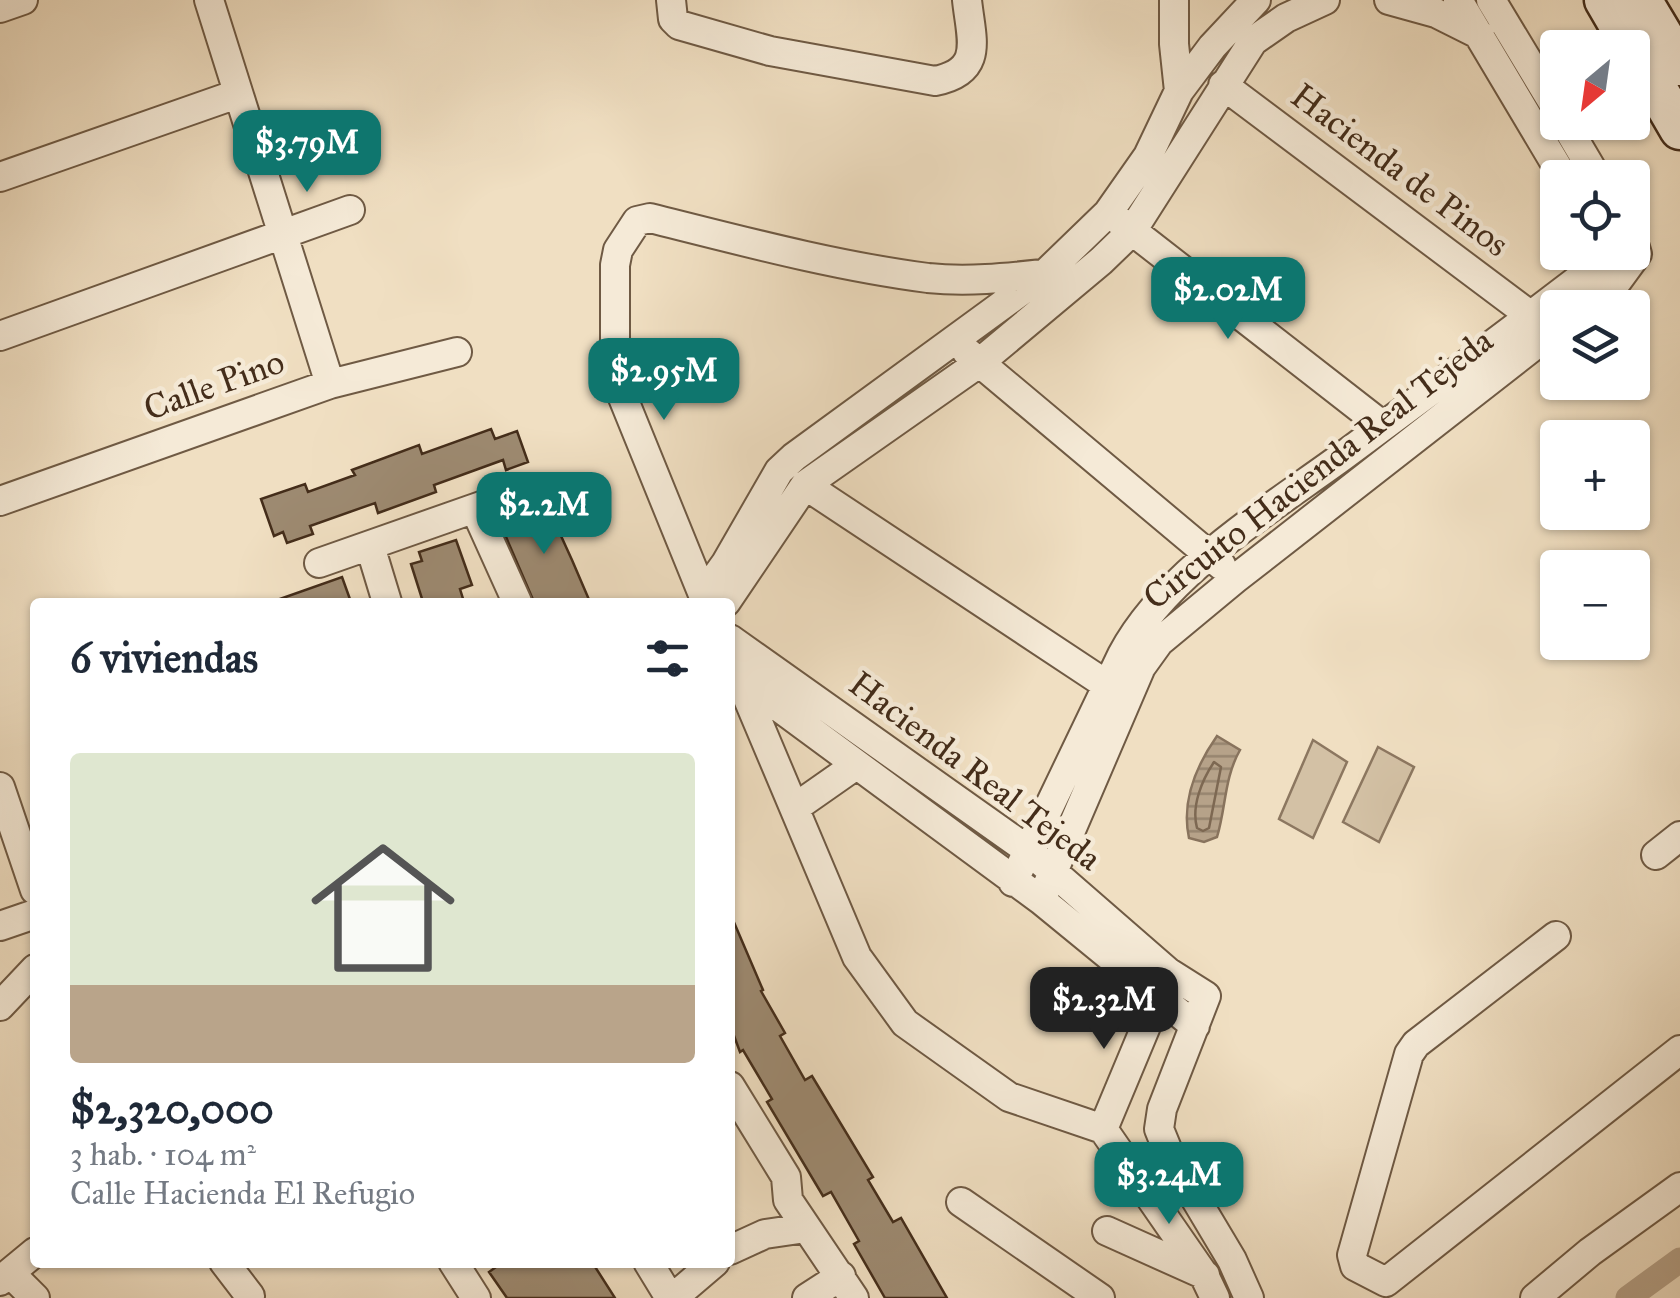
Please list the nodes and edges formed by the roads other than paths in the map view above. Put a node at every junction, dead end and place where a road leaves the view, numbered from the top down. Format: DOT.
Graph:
graph roads {
  1 [pos="23,0"];
  2 [pos="209,0"];
  3 [pos="671,0"];
  4 [pos="967,0"];
  5 [pos="1174,0"];
  6 [pos="1256,0"];
  7 [pos="1325,0"];
  8 [pos="1389,0"];
  9 [pos="1458,0"];
  10 [pos="1605,0"];
  11 [pos="1641,0"];
  12 [pos="0,8"];
  13 [pos="1491,19"];
  14 [pos="1672,63"];
  15 [pos="1223,85"];
  16 [pos="1540,86"];
  17 [pos="1179,91"];
  18 [pos="237,94"];
  19 [pos="1680,129"];
  20 [pos="1556,160"];
  21 [pos="0,177"];
  22 [pos="350,210"];
  23 [pos="1108,212"];
  24 [pos="1132,230"];
  25 [pos="282,234"];
  26 [pos="1590,270"];
  27 [pos="1625,270"];
  28 [pos="1046,274"];
  29 [pos="1606,290"];
  30 [pos="1532,316"];
  31 [pos="0,336"];
  32 [pos="954,341"];
  33 [pos="1540,342"];
  34 [pos="458,352"];
  35 [pos="979,363"];
  36 [pos="330,384"];
  37 [pos="1383,426"];
  38 [pos="806,485"];
  39 [pos="504,498"];
  40 [pos="0,501"];
  41 [pos="475,509"];
  42 [pos="370,546"];
  43 [pos="1209,554"];
  44 [pos="319,562"];
  45 [pos="1235,579"];
  46 [pos="387,598"];
  47 [pos="515,598"];
  48 [pos="711,598"];
  49 [pos="713,598"];
  50 [pos="714,598"];
  51 [pos="735,643"];
  52 [pos="736,667"];
  53 [pos="1107,685"];
  54 [pos="856,765"];
  55 [pos="0,787"];
  56 [pos="796,808"];
  57 [pos="1680,836"];
  58 [pos="1029,851"];
  59 [pos="1656,855"];
  60 [pos="1053,871"];
  61 [pos="30,875"];
  62 [pos="1013,882"];
  63 [pos="1041,900"];
  64 [pos="30,916"];
  65 [pos="0,926"];
  66 [pos="1556,936"];
  67 [pos="30,974"];
  68 [pos="1163,984"];
  69 [pos="0,1006"];
  70 [pos="1195,1026"];
  71 [pos="1680,1050"];
  72 [pos="735,1094"];
  73 [pos="1103,1129"];
  74 [pos="1680,1187"];
  75 [pos="961,1202"];
  76 [pos="806,1228"];
  77 [pos="1107,1230"];
  78 [pos="735,1248"];
  79 [pos="30,1256"];
  80 [pos="1232,1260"];
  81 [pos="229,1268"];
  82 [pos="456,1268"];
  83 [pos="652,1268"];
  84 [pos="708,1268"];
  85 [pos="5,1277"];
  86 [pos="1210,1286"];
  87 [pos="848,1287"];
  88 [pos="1379,1290"];
  89 [pos="1082,1293"];
  90 [pos="250,1296"];
  91 [pos="35,1298"];
  92 [pos="476,1298"];
  93 [pos="671,1298"];
  94 [pos="807,1298"];
  95 [pos="1249,1298"];
  96 [pos="1535,1298"];
  1 -- 12 [label="street"];
  2 -- 18 [label="street"];
  3 -- 4 [label="street"];
  5 -- 17 [label="street"];
  6 -- 17 [label="street"];
  7 -- 15 [label="street"];
  8 -- 13 [label="street"];
  9 -- 13 [label="street"];
  10 -- 14 [label="main road"];
  11 -- 14 [label="main road"];
  13 -- 16 [label="street"];
  13 -- 20 [label="street"];
  14 -- 19 [label="main road"];
  15 -- 24 [label="street"];
  15 -- 30 [label="street, Hacienda de Pinos"];
  17 -- 23 [label="street"];
  18 -- 21 [label="street"];
  18 -- 25 [label="street"];
  22 -- 25 [label="street"];
  23 -- 24 [label="street"];
  23 -- 28 [label="street"];
  24 -- 35 [label="street"];
  24 -- 37 [label="street"];
  25 -- 31 [label="street"];
  25 -- 36 [label="street"];
  26 -- 30 [label="street, Circuito Hacienda Real Tejeda"];
  27 -- 29 [label="street"];
  28 -- 32 [label="street"];
  28 -- 48 [label="street"];
  30 -- 37 [label="street, Circuito Hacienda Real Tejeda"];
  32 -- 35 [label="street"];
  32 -- 49 [label="street"];
  33 -- 45 [label="street, Circuito Hacienda Real Tejeda"];
  34 -- 36 [label="street, Calle Pino"];
  35 -- 38 [label="street"];
  35 -- 43 [label="street"];
  36 -- 40 [label="street, Calle Pino"];
  37 -- 43 [label="street, Circuito Hacienda Real Tejeda"];
  38 -- 50 [label="street"];
  38 -- 53 [label="street"];
  39 -- 41 [label="street"];
  41 -- 42 [label="street"];
  41 -- 47 [label="street"];
  42 -- 44 [label="street"];
  42 -- 46 [label="street"];
  43 -- 45 [label="street"];
  43 -- 53 [label="street, Circuito Hacienda Real Tejeda"];
  45 -- 60 [label="street, Circuito Hacienda Real Tejeda"];
  51 -- 58 [label="street, Hacienda Real Tejeda"];
  52 -- 54 [label="street, Hacienda Real Tejeda"];
  52 -- 56 [label="street"];
  53 -- 58 [label="street, Circuito Hacienda Real Tejeda"];
  54 -- 56 [label="street, Hacienda Real Tejeda"];
  54 -- 62 [label="street, Hacienda Real Tejeda"];
  55 -- 61 [label="street"];
  56 -- 73 [label="street"];
  57 -- 59 [label="street"];
  58 -- 60 [label="street, Hacienda Real Tejeda"];
  58 -- 62 [label="street, Circuito Hacienda Real Tejeda"];
  60 -- 63 [label="street, Circuito Hacienda Real Tejeda"];
  60 -- 68 [label="street, Hacienda Real Tejeda"];
  62 -- 63 [label="street, Hacienda Real Tejeda"];
  63 -- 68 [label="street, Hacienda Real Tejeda"];
  64 -- 65 [label="street"];
  66 -- 88 [label="street"];
  67 -- 69 [label="street"];
  68 -- 70 [label="street"];
  68 -- 70 [label="street"];
  68 -- 73 [label="street"];
  70 -- 80 [label="street"];
  71 -- 88 [label="street"];
  72 -- 76 [label="street"];
  73 -- 86 [label="street"];
  74 -- 96 [label="street"];
  75 -- 89 [label="street"];
  76 -- 78 [label="street"];
  76 -- 87 [label="street"];
  77 -- 86 [label="street"];
  79 -- 85 [label="street"];
  80 -- 86 [label="street"];
  80 -- 95 [label="street"];
  81 -- 90 [label="street"];
  82 -- 92 [label="street"];
  83 -- 93 [label="street"];
  84 -- 93 [label="street"];
  85 -- 91 [label="street"];
  87 -- 94 [label="street"];
}
